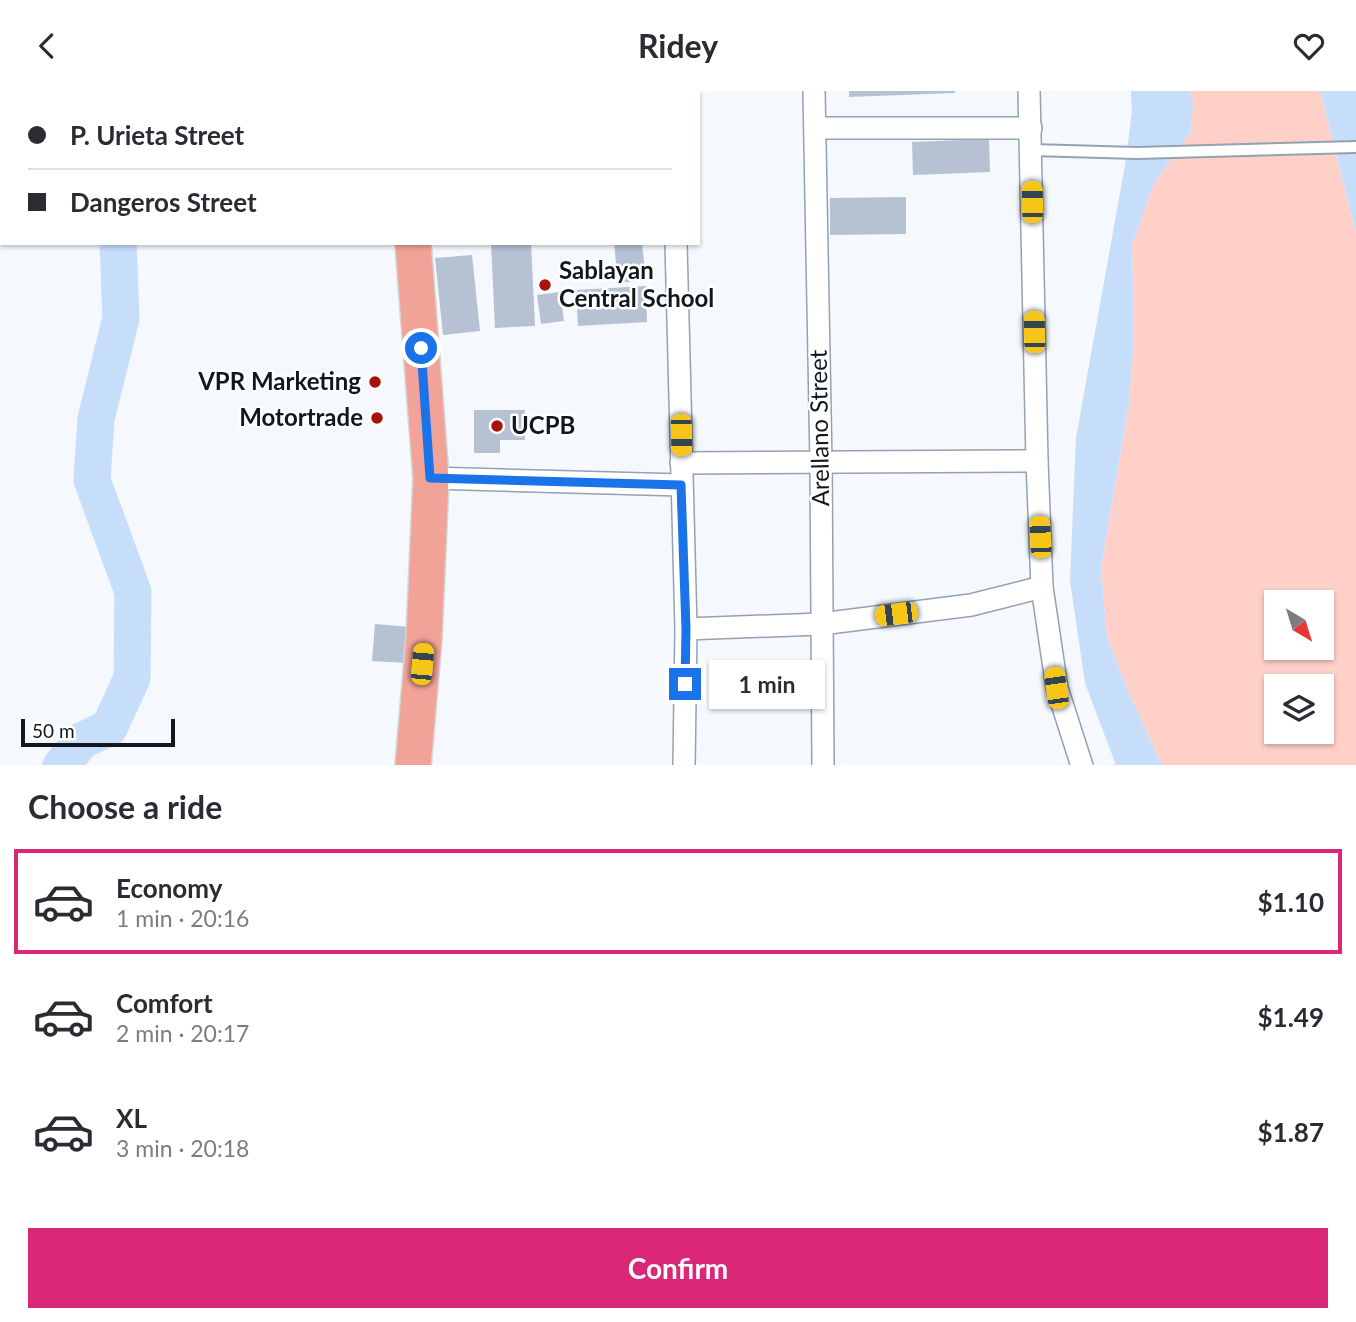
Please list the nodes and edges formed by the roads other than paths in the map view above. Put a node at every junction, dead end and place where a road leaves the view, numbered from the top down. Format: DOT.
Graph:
graph roads {
  1 [pos="814,91"];
  2 [pos="1030,91"];
  3 [pos="815,128"];
  4 [pos="1031,128"];
  5 [pos="1356,147"];
  6 [pos="1031,151"];
  7 [pos="413,245"];
  8 [pos="676,245"];
  9 [pos="1037,461"];
  10 [pos="681,463"];
  11 [pos="821,463"];
  12 [pos="430,478"];
  13 [pos="681,485"];
  14 [pos="1042,587"];
  15 [pos="821,624"];
  16 [pos="686,629"];
  17 [pos="414,765"];
  18 [pos="684,765"];
  19 [pos="823,765"];
  20 [pos="1082,765"];
  1 -- 3 [label="street, Arellano Street"];
  2 -- 4 [label="street"];
  3 -- 4 [label="street"];
  3 -- 11 [label="street, Arellano Street"];
  4 -- 6 [label="street"];
  5 -- 6 [label="lane"];
  6 -- 9 [label="street"];
  7 -- 12 [label="main road"];
  8 -- 10 [label="street"];
  9 -- 11 [label="street"];
  9 -- 14 [label="street"];
  10 -- 11 [label="street"];
  10 -- 13 [label="street"];
  11 -- 15 [label="street, Arellano Street"];
  12 -- 13 [label="street"];
  12 -- 17 [label="main road"];
  13 -- 16 [label="street"];
  14 -- 15 [label="street"];
  14 -- 20 [label="street"];
  15 -- 16 [label="street"];
  15 -- 19 [label="street, Arellano Street"];
  16 -- 18 [label="street"];
}
